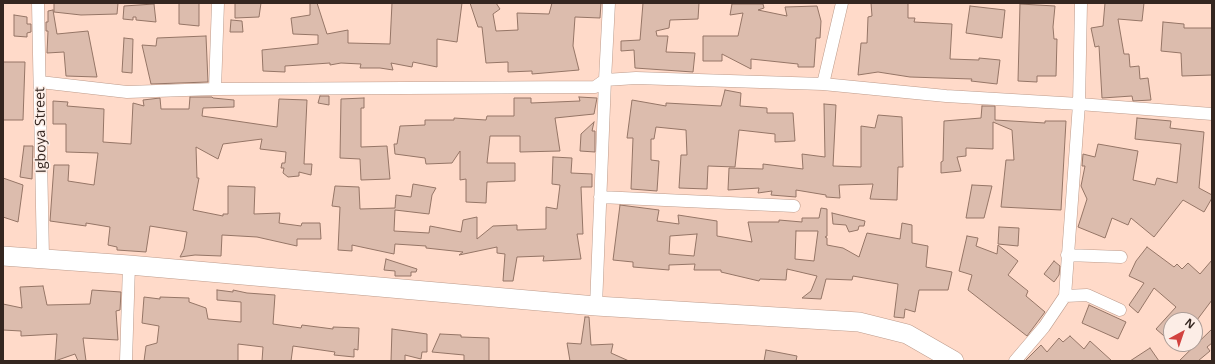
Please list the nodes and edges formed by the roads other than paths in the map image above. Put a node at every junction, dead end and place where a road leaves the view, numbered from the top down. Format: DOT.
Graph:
graph roads {
  1 [pos="38,3"];
  2 [pos="218,3"];
  3 [pos="609,3"];
  4 [pos="842,3"];
  5 [pos="1081,3"];
  6 [pos="605,80"];
  7 [pos="40,82"];
  8 [pos="823,84"];
  9 [pos="215,89"];
  10 [pos="1078,104"];
  11 [pos="1212,114"];
  12 [pos="600,198"];
  13 [pos="794,206"];
  14 [pos="1068,255"];
  15 [pos="3,256"];
  16 [pos="1120,257"];
  17 [pos="43,258"];
  18 [pos="129,265"];
  19 [pos="1066,296"];
  20 [pos="596,306"];
  21 [pos="1120,310"];
  22 [pos="126,361"];
  23 [pos="954,361"];
  24 [pos="1015,361"];
  1 -- 7 [label="street, Igboya Street"];
  2 -- 9 [label="street"];
  3 -- 6 [label="street"];
  4 -- 8 [label="street"];
  5 -- 10 [label="street"];
  6 -- 8 [label="street"];
  6 -- 9 [label="street"];
  6 -- 12 [label="street"];
  7 -- 9 [label="street"];
  7 -- 17 [label="street, Igboya Street"];
  8 -- 10 [label="street"];
  10 -- 11 [label="street"];
  10 -- 14 [label="street"];
  12 -- 13 [label="street"];
  12 -- 20 [label="street"];
  14 -- 16 [label="street"];
  14 -- 19 [label="street"];
  15 -- 17 [label="main road"];
  17 -- 18 [label="main road"];
  18 -- 20 [label="main road"];
  18 -- 22 [label="street"];
  19 -- 21 [label="street"];
  19 -- 24 [label="street"];
  20 -- 23 [label="main road"];
}
